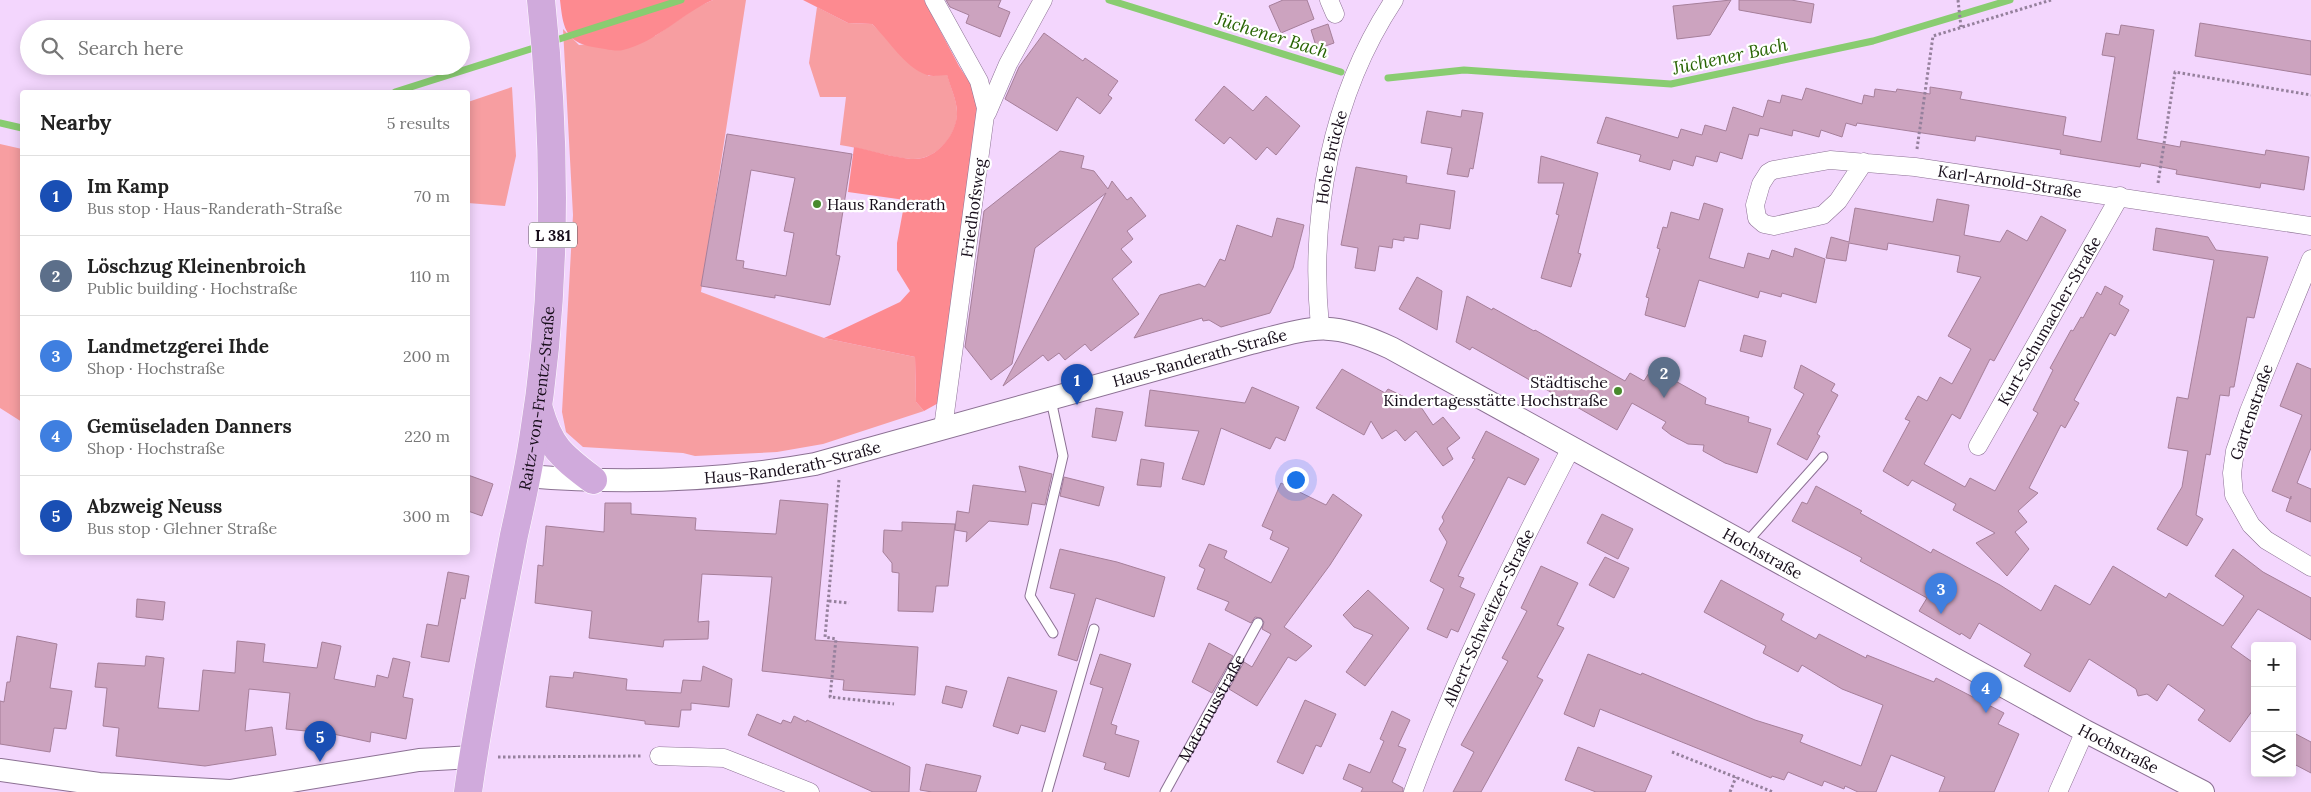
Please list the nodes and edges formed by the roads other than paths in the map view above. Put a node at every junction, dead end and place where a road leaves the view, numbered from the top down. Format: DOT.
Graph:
graph roads {
  1 [pos="541,0"];
  2 [pos="934,0"];
  3 [pos="1043,0"];
  4 [pos="1394,0"];
  5 [pos="986,118"];
  6 [pos="1864,162"];
  7 [pos="2120,196"];
  8 [pos="2311,226"];
  9 [pos="2311,259"];
  10 [pos="1320,327"];
  11 [pos="1050,399"];
  12 [pos="538,405"];
  13 [pos="943,428"];
  14 [pos="1978,446"];
  15 [pos="1571,448"];
  16 [pos="1823,457"];
  17 [pos="526,476"];
  18 [pos="593,480"];
  19 [pos="1745,544"];
  20 [pos="2311,568"];
  21 [pos="1258,623"];
  22 [pos="1094,629"];
  23 [pos="1053,633"];
  24 [pos="2085,731"];
  25 [pos="660,756"];
  26 [pos="473,757"];
  27 [pos="0,770"];
  28 [pos="468,792"];
  29 [pos="810,792"];
  30 [pos="1047,792"];
  31 [pos="1166,792"];
  32 [pos="1413,792"];
  33 [pos="2058,792"];
  34 [pos="2203,792"];
  1 -- 12 [label="main road, Raitz-von-Frentz-Straße / L 381"];
  2 -- 5 [label="street, Friedhofsweg"];
  3 -- 5 [label="street"];
  4 -- 10 [label="street, Hohe Brücke"];
  5 -- 13 [label="street, Friedhofsweg"];
  6 -- 6 [label="street, Karl-Arnold-Straße"];
  6 -- 7 [label="street, Karl-Arnold-Straße"];
  7 -- 8 [label="street, Karl-Arnold-Straße"];
  7 -- 14 [label="street, Kurt-Schumacher-Straße"];
  9 -- 20 [label="street, Gartenstraße"];
  10 -- 11 [label="street, Haus-Randerath-Straße"];
  10 -- 15 [label="street, Hochstraße"];
  11 -- 13 [label="street, Haus-Randerath-Straße"];
  11 -- 23 [label="lane"];
  12 -- 17 [label="main road, Raitz-von-Frentz-Straße / L 381"];
  12 -- 18 [label="main road"];
  13 -- 18 [label="street, Haus-Randerath-Straße"];
  15 -- 19 [label="street, Hochstraße"];
  15 -- 32 [label="street, Albert-Schweitzer-Straße"];
  16 -- 19 [label="lane"];
  17 -- 18 [label="street, Haus-Randerath-Straße"];
  17 -- 26 [label="main road, Raitz-von-Frentz-Straße / L 381"];
  19 -- 24 [label="street, Hochstraße"];
  21 -- 31 [label="lane, Maternusstraße"];
  22 -- 30 [label="lane"];
  24 -- 33 [label="street"];
  24 -- 34 [label="street, Hochstraße"];
  25 -- 29 [label="street"];
  26 -- 27 [label="street"];
  26 -- 28 [label="main road, Raitz-von-Frentz-Straße / L 381"];
}
